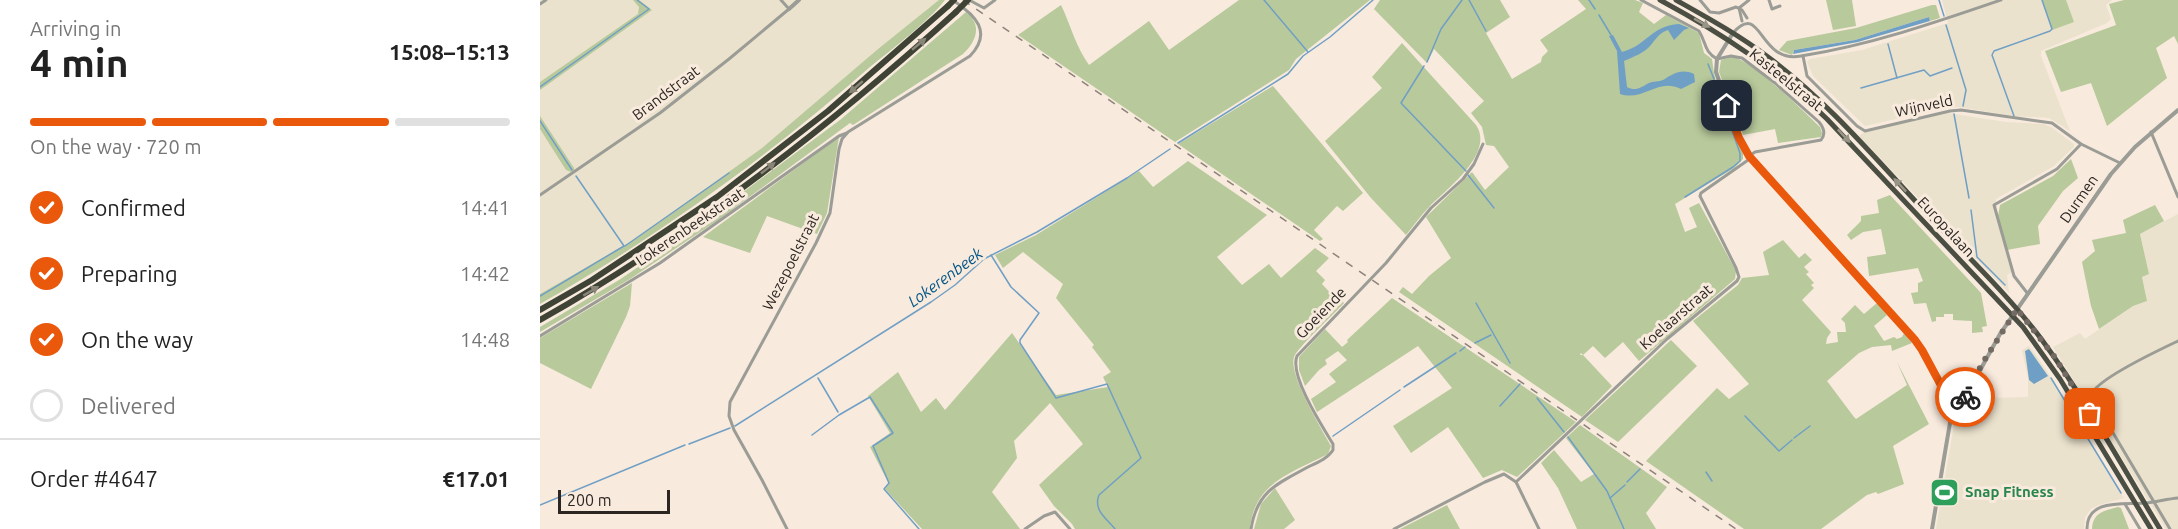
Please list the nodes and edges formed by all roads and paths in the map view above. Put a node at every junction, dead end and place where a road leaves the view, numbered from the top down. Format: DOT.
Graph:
graph roads {
  1 [pos="546,0"];
  2 [pos="781,0"];
  3 [pos="799,0"];
  4 [pos="953,0"];
  5 [pos="969,0"];
  6 [pos="995,0"];
  7 [pos="1641,0"];
  8 [pos="1660,0"];
  9 [pos="1676,0"];
  10 [pos="1700,0"];
  11 [pos="1749,0"];
  12 [pos="1769,0"];
  13 [pos="2001,0"];
  14 [pos="540,4"];
  15 [pos="1780,6"];
  16 [pos="1739,8"];
  17 [pos="789,9"];
  18 [pos="1747,18"];
  19 [pos="1742,21"];
  20 [pos="1733,33"];
  21 [pos="1729,39"];
  22 [pos="1803,56"];
  23 [pos="1717,59"];
  24 [pos="2178,110"];
  25 [pos="849,132"];
  26 [pos="2151,132"];
  27 [pos="1483,144"];
  28 [pos="2081,144"];
  29 [pos="1750,157"];
  30 [pos="2120,163"];
  31 [pos="540,195"];
  32 [pos="2178,197"];
  33 [pos="2028,294"];
  34 [pos="2017,309"];
  35 [pos="540,310"];
  36 [pos="2013,315"];
  37 [pos="540,320"];
  38 [pos="540,336"];
  39 [pos="2178,341"];
  40 [pos="1952,411"];
  41 [pos="1516,482"];
  42 [pos="2178,498"];
  43 [pos="2155,502"];
  44 [pos="2144,503"];
  45 [pos="2125,504"];
  46 [pos="2136,504"];
  47 [pos="787,529"];
  48 [pos="1025,529"];
  49 [pos="1070,529"];
  50 [pos="1251,529"];
  51 [pos="1394,529"];
  52 [pos="1539,529"];
  53 [pos="1932,529"];
  54 [pos="2087,529"];
  55 [pos="2140,529"];
  56 [pos="2151,529"];
  57 [pos="2160,529"];
  58 [pos="2170,529"];
  1 -- 14 [label="street"];
  2 -- 17 [label="street"];
  3 -- 17 [label="street, Brandstraat"];
  4 -- 25 [label="street"];
  4 -- 35 [label="highway, one-way, bridge"];
  5 -- 6 [label="street"];
  37 -- 5 [label="highway, one-way, bridge"];
  7 -- 23 [label="street"];
  8 -- 21 [label="highway, Europalaan, one-way"];
  9 -- 20 [label="highway, Europalaan"];
  10 -- 16 [label="street"];
  11 -- 16 [label="street"];
  12 -- 15 [label="street"];
  13 -- 22 [label="street"];
  16 -- 18 [label="street"];
  16 -- 19 [label="street"];
  17 -- 31 [label="street, Brandstraat"];
  18 -- 19 [label="street"];
  18 -- 22 [label="street"];
  19 -- 20 [label="street"];
  20 -- 21 [label="street"];
  34 -- 20 [label="highway, Europalaan, one-way"];
  21 -- 23 [label="street"];
  21 -- 36 [label="highway, Europalaan, one-way"];
  22 -- 28 [label="street, Wijnveld"];
  23 -- 29 [label="street"];
  23 -- 29 [label="street, Kasteelstraat"];
  24 -- 26 [label="street, Durmen"];
  25 -- 38 [label="street, Lokerenbeekstraat"];
  25 -- 47 [label="street, Wezepoelstraat"];
  26 -- 30 [label="street, Durmen"];
  26 -- 32 [label="street"];
  27 -- 50 [label="street, Goeiende"];
  28 -- 30 [label="street, Wijnveld"];
  28 -- 33 [label="street"];
  29 -- 40 [label="street"];
  29 -- 41 [label="street, Koelaarstraat"];
  30 -- 33 [label="street, Durmen"];
  33 -- 34 [label="street, Durmen"];
  34 -- 36 [label="street, Durmen"];
  34 -- 44 [label="highway, Europalaan"];
  36 -- 40 [label="street, Durmen"];
  36 -- 46 [label="highway, Europalaan"];
  39 -- 43 [label="street"];
  40 -- 53 [label="street"];
  41 -- 51 [label="street"];
  41 -- 52 [label="street"];
  42 -- 43 [label="street"];
  43 -- 44 [label="street"];
  43 -- 58 [label="street"];
  44 -- 46 [label="street"];
  44 -- 57 [label="highway, Europalaan"];
  45 -- 46 [label="street"];
  45 -- 54 [label="street"];
  45 -- 55 [label="street"];
  46 -- 56 [label="highway, Europalaan"];
  48 -- 49 [label="street"];
}
